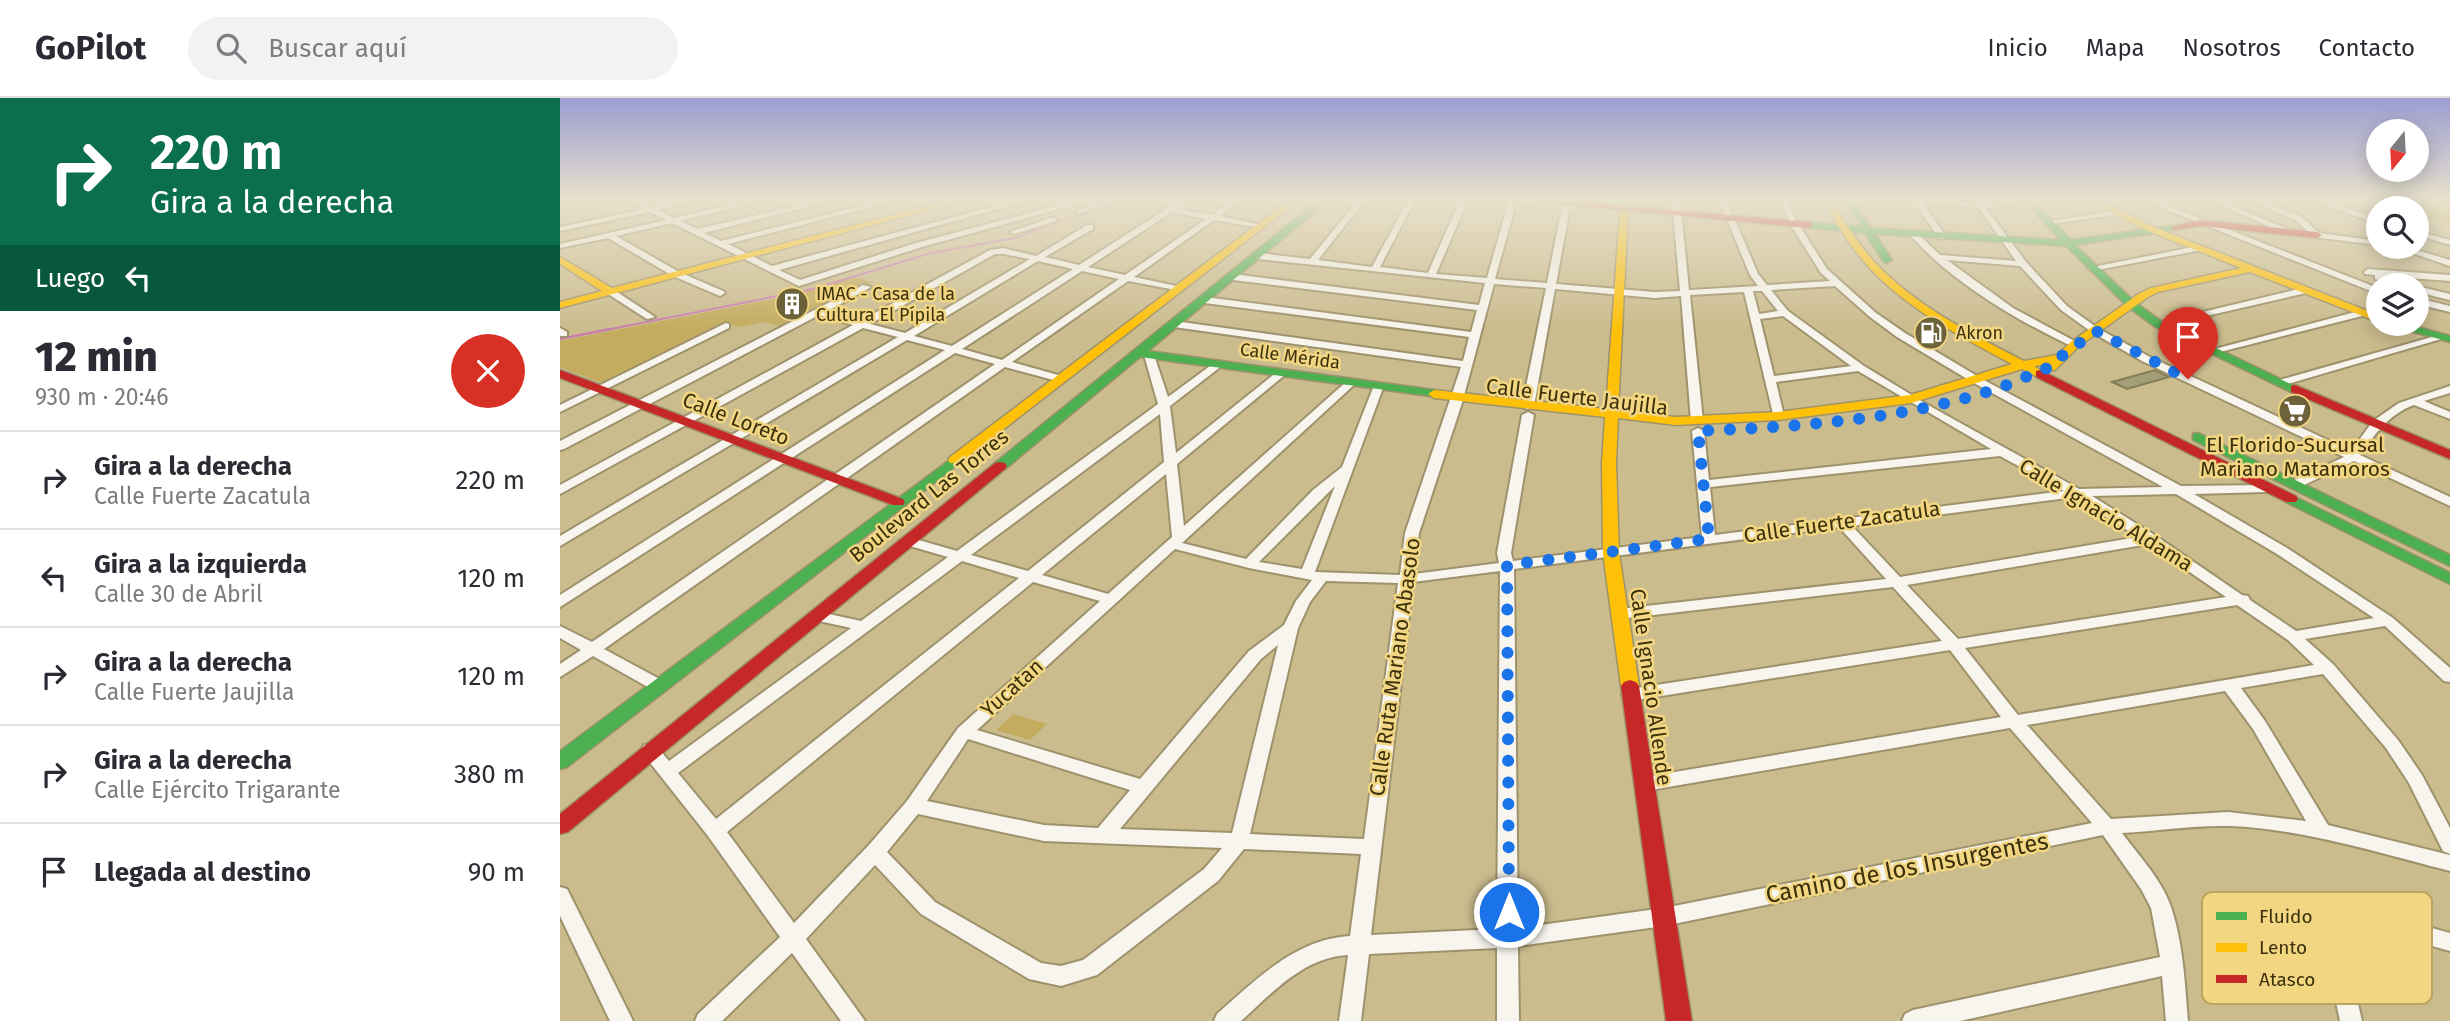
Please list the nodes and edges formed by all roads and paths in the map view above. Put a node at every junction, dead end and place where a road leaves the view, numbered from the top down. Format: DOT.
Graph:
graph roads {
  1 [pos="624,243"];
  2 [pos="723,243"];
  3 [pos="796,243"];
  4 [pos="865,243"];
  5 [pos="916,243"];
  6 [pos="926,243"];
  7 [pos="1064,243"];
  8 [pos="1120,243"];
  9 [pos="1177,243"];
  10 [pos="1239,243"];
  11 [pos="1273,243"];
  12 [pos="1327,243"];
  13 [pos="1389,243"];
  14 [pos="1445,243"];
  15 [pos="1499,243"];
  16 [pos="1560,243"];
  17 [pos="1621,243"];
  18 [pos="1681,243"];
  19 [pos="1740,243"];
  20 [pos="1805,243"];
  21 [pos="1856,243"];
  22 [pos="1879,243"];
  23 [pos="1922,243"];
  24 [pos="2008,243"];
  25 [pos="2068,243"];
  26 [pos="2186,243"];
  27 [pos="2253,243"];
  28 [pos="720,244"];
  29 [pos="919,245"];
  30 [pos="2198,248"];
  31 [pos="2450,253"];
  32 [pos="2429,254"];
  33 [pos="2429,255"];
  34 [pos="1258,256"];
  35 [pos="744,257"];
  36 [pos="1936,257"];
  37 [pos="1039,258"];
  38 [pos="560,260"];
  39 [pos="1312,262"];
  40 [pos="2450,263"];
  41 [pos="2023,264"];
  42 [pos="1083,267"];
  43 [pos="2092,268"];
  44 [pos="771,269"];
  45 [pos="2250,269"];
  46 [pos="1374,270"];
  47 [pos="676,274"];
  48 [pos="1431,276"];
  49 [pos="1233,277"];
  50 [pos="2429,277"];
  51 [pos="1127,278"];
  52 [pos="2450,278"];
  53 [pos="1490,281"];
  54 [pos="1838,283"];
  55 [pos="1553,286"];
  56 [pos="1763,286"];
  57 [pos="2366,286"];
  58 [pos="866,287"];
  59 [pos="1748,288"];
  60 [pos="1178,289"];
  61 [pos="2303,291"];
  62 [pos="611,292"];
  63 [pos="1619,292"];
  64 [pos="2429,292"];
  65 [pos="720,293"];
  66 [pos="1686,295"];
  67 [pos="2450,297"];
  68 [pos="1205,300"];
  69 [pos="2131,304"];
  70 [pos="2429,304"];
  71 [pos="560,305"];
  72 [pos="1481,308"];
  73 [pos="2450,309"];
  74 [pos="817,312"];
  75 [pos="1785,313"];
  76 [pos="2360,314"];
  77 [pos="2366,316"];
  78 [pos="650,317"];
  79 [pos="1754,317"];
  80 [pos="862,324"];
  81 [pos="1174,324"];
  82 [pos="2158,324"];
  83 [pos="726,326"];
  84 [pos="2096,331"];
  85 [pos="2429,333"];
  86 [pos="1475,335"];
  87 [pos="907,336"];
  88 [pos="2446,338"];
  89 [pos="2075,345"];
  90 [pos="955,349"];
  91 [pos="2213,351"];
  92 [pos="1143,354"];
  93 [pos="1006,363"];
  94 [pos="1465,364"];
  95 [pos="1218,365"];
  96 [pos="2042,365"];
  97 [pos="1860,368"];
  98 [pos="1281,374"];
  99 [pos="561,375"];
  100 [pos="1061,379"];
  101 [pos="1769,380"];
  102 [pos="1978,381"];
  103 [pos="2280,383"];
  104 [pos="1350,384"];
  105 [pos="1378,388"];
  106 [pos="2450,389"];
  107 [pos="599,390"];
  108 [pos="1995,390"];
  109 [pos="1457,400"];
  110 [pos="2414,401"];
  111 [pos="1164,403"];
  112 [pos="1917,403"];
  113 [pos="640,405"];
  114 [pos="1022,408"];
  115 [pos="560,409"];
  116 [pos="1528,410"];
  117 [pos="1778,416"];
  118 [pos="2450,416"];
  119 [pos="1613,420"];
  120 [pos="685,422"];
  121 [pos="2377,423"];
  122 [pos="1697,426"];
  123 [pos="1045,428"];
  124 [pos="731,440"];
  125 [pos="560,446"];
  126 [pos="2000,452"];
  127 [pos="964,453"];
  128 [pos="2450,455"];
  129 [pos="2353,457"];
  130 [pos="785,459"];
  131 [pos="1005,460"];
  132 [pos="1170,463"];
  133 [pos="1346,470"];
  134 [pos="840,479"];
  135 [pos="1704,484"];
  136 [pos="2296,484"];
  137 [pos="2266,488"];
  138 [pos="560,490"];
  139 [pos="2180,491"];
  140 [pos="2077,493"];
  141 [pos="898,502"];
  142 [pos="2450,502"];
  143 [pos="1843,524"];
  144 [pos="1709,539"];
  145 [pos="2151,539"];
  146 [pos="1175,540"];
  147 [pos="908,541"];
  148 [pos="560,542"];
  149 [pos="1611,553"];
  150 [pos="957,555"];
  151 [pos="2450,561"];
  152 [pos="1249,564"];
  153 [pos="1507,565"];
  154 [pos="1029,576"];
  155 [pos="1315,576"];
  156 [pos="1405,579"];
  157 [pos="2450,579"];
  158 [pos="1898,582"];
  159 [pos="1109,599"];
  160 [pos="2243,600"];
  161 [pos="560,602"];
  162 [pos="1619,614"];
  163 [pos="815,617"];
  164 [pos="2388,621"];
  165 [pos="863,626"];
  166 [pos="1290,628"];
  167 [pos="560,631"];
  168 [pos="2293,636"];
  169 [pos="1954,644"];
  170 [pos="594,648"];
  171 [pos="2327,668"];
  172 [pos="560,673"];
  173 [pos="2450,677"];
  174 [pos="2229,684"];
  175 [pos="659,686"];
  176 [pos="1630,695"];
  177 [pos="2015,723"];
  178 [pos="964,732"];
  179 [pos="650,750"];
  180 [pos="560,762"];
  181 [pos="668,771"];
  182 [pos="1644,784"];
  183 [pos="1143,787"];
  184 [pos="914,806"];
  185 [pos="560,826"];
  186 [pos="2107,827"];
  187 [pos="715,831"];
  188 [pos="2322,831"];
  189 [pos="1104,834"];
  190 [pos="1239,842"];
  191 [pos="2450,846"];
  192 [pos="1371,847"];
  193 [pos="875,852"];
  194 [pos="2450,863"];
  195 [pos="560,895"];
  196 [pos="1664,916"];
  197 [pos="2432,937"];
  198 [pos="793,938"];
  199 [pos="1509,938"];
  200 [pos="2450,942"];
  201 [pos="1361,945"];
  202 [pos="2172,964"];
  203 [pos="622,1021"];
  204 [pos="706,1021"];
  205 [pos="854,1021"];
  206 [pos="1225,1021"];
  207 [pos="1350,1021"];
  208 [pos="1508,1021"];
  209 [pos="1679,1021"];
  210 [pos="1913,1021"];
  211 [pos="2177,1021"];
  1 -- 47 [label="street"];
  2 -- 28 [label="street"];
  3 -- 35 [label="main road"];
  4 -- 44 [label="street"];
  5 -- 29 [label="street"];
  6 -- 29 [label="street"];
  7 -- 37 [label="street"];
  8 -- 42 [label="street"];
  9 -- 51 [label="street"];
  10 -- 60 [label="main road, Boulevard Las Torres"];
  11 -- 34 [label="main road, Boulevard Las Torres"];
  12 -- 39 [label="street"];
  13 -- 46 [label="street"];
  14 -- 48 [label="street"];
  15 -- 53 [label="street, Calle Ruta Mariano Abasolo"];
  16 -- 55 [label="street"];
  17 -- 63 [label="main road, Calle Ignacio Allende"];
  18 -- 66 [label="street"];
  19 -- 56 [label="street, Calle Ignacio Aldama"];
  20 -- 54 [label="street"];
  21 -- 96 [label="main road"];
  22 -- 96 [label="main road"];
  23 -- 36 [label="street"];
  24 -- 41 [label="street"];
  25 -- 43 [label="main road"];
  26 -- 30 [label="main road"];
  27 -- 57 [label="street"];
  28 -- 35 [label="street"];
  29 -- 44 [label="street"];
  30 -- 43 [label="street"];
  30 -- 45 [label="main road"];
  31 -- 32 [label="street"];
  33 -- 40 [label="street"];
  34 -- 39 [label="street"];
  34 -- 49 [label="main road, Boulevard Las Torres"];
  35 -- 44 [label="street"];
  35 -- 47 [label="main road"];
  36 -- 41 [label="street"];
  36 -- 89 [label="street"];
  37 -- 42 [label="street"];
  37 -- 80 [label="street"];
  37 -- 87 [label="street"];
  38 -- 62 [label="main road"];
  39 -- 46 [label="street"];
  41 -- 84 [label="street"];
  42 -- 51 [label="street"];
  42 -- 90 [label="street"];
  43 -- 69 [label="main road"];
  45 -- 61 [label="main road"];
  45 -- 69 [label="main road, Calle Fuerte Jaujilla"];
  46 -- 48 [label="street"];
  47 -- 62 [label="main road"];
  47 -- 65 [label="street"];
  48 -- 53 [label="street"];
  49 -- 68 [label="main road, Boulevard Las Torres"];
  49 -- 72 [label="street"];
  50 -- 52 [label="street"];
  51 -- 60 [label="street"];
  51 -- 93 [label="street"];
  53 -- 55 [label="street"];
  53 -- 72 [label="street, Calle Ruta Mariano Abasolo"];
  54 -- 56 [label="street"];
  54 -- 102 [label="street"];
  55 -- 63 [label="street"];
  55 -- 116 [label="street"];
  56 -- 59 [label="street"];
  56 -- 75 [label="street, Calle Ignacio Aldama"];
  58 -- 74 [label="street"];
  59 -- 66 [label="street"];
  59 -- 79 [label="street"];
  60 -- 100 [label="main road, Boulevard Las Torres"];
  61 -- 76 [label="main road"];
  61 -- 82 [label="street"];
  62 -- 71 [label="main road"];
  62 -- 78 [label="street"];
  63 -- 66 [label="street"];
  63 -- 119 [label="main road, Calle Ignacio Allende"];
  64 -- 67 [label="street"];
  66 -- 122 [label="street"];
  68 -- 81 [label="main road, Boulevard Las Torres"];
  68 -- 86 [label="street"];
  69 -- 82 [label="main road"];
  69 -- 84 [label="main road, Calle Fuerte Jaujilla"];
  70 -- 73 [label="street"];
  72 -- 86 [label="street, Calle Ruta Mariano Abasolo"];
  74 -- 80 [label="street"];
  74 -- 113 [label="street"];
  75 -- 79 [label="street"];
  75 -- 97 [label="street, Calle Ignacio Aldama"];
  76 -- 77 [label="main road"];
  76 -- 91 [label="street"];
  79 -- 101 [label="street"];
  80 -- 87 [label="street"];
  80 -- 120 [label="street"];
  81 -- 92 [label="main road, Boulevard Las Torres"];
  81 -- 94 [label="street"];
  82 -- 91 [label="main road"];
  83 -- 107 [label="street"];
  84 -- 89 [label="main road, Calle Fuerte Jaujilla"];
  84 -- 129 [label="street"];
  85 -- 88 [label="main road"];
  86 -- 94 [label="street, Calle Ruta Mariano Abasolo"];
  87 -- 90 [label="street"];
  87 -- 124 [label="street"];
  88 -- 103 [label="street"];
  89 -- 96 [label="main road, Calle Fuerte Jaujilla"];
  90 -- 93 [label="street"];
  90 -- 130 [label="street"];
  91 -- 103 [label="main road"];
  92 -- 95 [label="main road, Calle Mérida"];
  92 -- 111 [label="street"];
  92 -- 123 [label="main road, Boulevard Las Torres"];
  93 -- 100 [label="street"];
  93 -- 134 [label="street"];
  94 -- 109 [label="street, Calle Ruta Mariano Abasolo"];
  95 -- 98 [label="main road, Calle Mérida"];
  95 -- 111 [label="street"];
  96 -- 102 [label="main road, Calle Fuerte Jaujilla"];
  96 -- 108 [label="main road, Calle Fuerte Jaujilla"];
  96 -- 136 [label="main road"];
  96 -- 137 [label="main road"];
  97 -- 101 [label="street"];
  97 -- 112 [label="street, Calle Ignacio Aldama"];
  98 -- 104 [label="main road, Calle Mérida"];
  98 -- 132 [label="street"];
  99 -- 107 [label="main road, Calle Loreto"];
  100 -- 114 [label="main road, Boulevard Las Torres"];
  101 -- 117 [label="street"];
  102 -- 108 [label="street"];
  102 -- 112 [label="main road, Calle Fuerte Jaujilla"];
  103 -- 121 [label="main road"];
  104 -- 105 [label="main road, Calle Mérida"];
  104 -- 146 [label="street, Yucatan"];
  105 -- 109 [label="main road, Calle Mérida"];
  105 -- 133 [label="street"];
  106 -- 110 [label="street"];
  107 -- 113 [label="main road, Calle Loreto"];
  107 -- 115 [label="street"];
  108 -- 112 [label="main road, Calle Fuerte Jaujilla"];
  108 -- 139 [label="street"];
  109 -- 116 [label="main road, Calle Fuerte Jaujilla"];
  109 -- 156 [label="street, Calle Ruta Mariano Abasolo"];
  110 -- 118 [label="street"];
  110 -- 121 [label="street"];
  111 -- 132 [label="street"];
  111 -- 150 [label="street"];
  112 -- 117 [label="main road, Calle Fuerte Jaujilla"];
  112 -- 122 [label="main road, Calle Fuerte Jaujilla"];
  112 -- 126 [label="street, Calle Ignacio Aldama"];
  113 -- 120 [label="main road, Calle Loreto"];
  113 -- 125 [label="street"];
  114 -- 123 [label="main road"];
  114 -- 127 [label="main road, Boulevard Las Torres"];
  116 -- 119 [label="main road, Calle Fuerte Jaujilla"];
  116 -- 153 [label="street"];
  117 -- 122 [label="main road, Calle Fuerte Jaujilla"];
  119 -- 122 [label="main road, Calle Fuerte Jaujilla"];
  119 -- 149 [label="main road, Calle Ignacio Allende"];
  120 -- 124 [label="main road, Calle Loreto"];
  120 -- 138 [label="street"];
  121 -- 128 [label="main road"];
  121 -- 129 [label="street"];
  122 -- 135 [label="street"];
  123 -- 131 [label="main road, Boulevard Las Torres"];
  124 -- 130 [label="main road, Calle Loreto"];
  124 -- 148 [label="street"];
  126 -- 135 [label="street"];
  126 -- 140 [label="street, Calle Ignacio Aldama"];
  127 -- 131 [label="main road"];
  127 -- 141 [label="main road, Boulevard Las Torres"];
  129 -- 136 [label="street"];
  129 -- 142 [label="street"];
  130 -- 134 [label="main road, Calle Loreto"];
  130 -- 161 [label="street"];
  131 -- 147 [label="main road, Boulevard Las Torres"];
  132 -- 146 [label="street"];
  132 -- 154 [label="street"];
  133 -- 152 [label="street"];
  133 -- 155 [label="street"];
  134 -- 141 [label="main road, Calle Loreto"];
  134 -- 170 [label="street"];
  135 -- 144 [label="street"];
  136 -- 151 [label="main road"];
  137 -- 139 [label="street, Calle Fuerte Zacatula"];
  137 -- 157 [label="main road"];
  139 -- 140 [label="street, Calle Fuerte Zacatula"];
  139 -- 164 [label="street"];
  140 -- 143 [label="street, Calle Fuerte Zacatula"];
  140 -- 145 [label="street, Calle Ignacio Aldama"];
  141 -- 175 [label="main road, Boulevard Las Torres"];
  143 -- 144 [label="street, Calle Fuerte Zacatula"];
  143 -- 158 [label="street"];
  144 -- 149 [label="street, Calle Fuerte Zacatula"];
  145 -- 158 [label="street"];
  145 -- 160 [label="street, Calle Ignacio Aldama"];
  146 -- 152 [label="street, Calle Fuerte Zacatula"];
  146 -- 159 [label="street, Yucatan"];
  147 -- 150 [label="street"];
  147 -- 163 [label="main road, Boulevard Las Torres"];
  149 -- 153 [label="street, Calle Fuerte Zacatula"];
  149 -- 162 [label="main road, Calle Ignacio Allende"];
  150 -- 154 [label="street"];
  150 -- 165 [label="street"];
  152 -- 155 [label="street, Calle Fuerte Zacatula"];
  153 -- 156 [label="street, Calle Fuerte Zacatula"];
  153 -- 199 [label="street"];
  154 -- 159 [label="street"];
  154 -- 187 [label="street"];
  155 -- 156 [label="street, Calle Fuerte Zacatula"];
  155 -- 166 [label="street"];
  156 -- 192 [label="street, Calle Ruta Mariano Abasolo"];
  158 -- 162 [label="street"];
  158 -- 169 [label="street"];
  159 -- 178 [label="street, Yucatan"];
  160 -- 168 [label="street, Calle Ignacio Aldama"];
  160 -- 169 [label="street"];
  162 -- 176 [label="main road, Calle Ignacio Allende"];
  163 -- 165 [label="street"];
  163 -- 179 [label="main road, Boulevard Las Torres"];
  164 -- 168 [label="street"];
  164 -- 173 [label="street"];
  165 -- 181 [label="street"];
  166 -- 183 [label="street"];
  166 -- 190 [label="street"];
  167 -- 170 [label="street"];
  168 -- 171 [label="street, Calle Ignacio Aldama"];
  169 -- 176 [label="street"];
  169 -- 177 [label="street"];
  170 -- 172 [label="street"];
  170 -- 175 [label="street"];
  171 -- 174 [label="street"];
  171 -- 191 [label="street, Calle Ignacio Aldama"];
  174 -- 177 [label="street"];
  174 -- 188 [label="street"];
  175 -- 180 [label="main road, Boulevard Las Torres"];
  176 -- 182 [label="main road, Calle Ignacio Allende"];
  177 -- 182 [label="street"];
  177 -- 186 [label="street"];
  178 -- 183 [label="street"];
  178 -- 184 [label="street, Yucatan"];
  179 -- 181 [label="street"];
  179 -- 185 [label="main road, Boulevard Las Torres"];
  181 -- 187 [label="street"];
  182 -- 196 [label="main road, Calle Ignacio Allende"];
  183 -- 189 [label="street"];
  184 -- 189 [label="street"];
  184 -- 193 [label="street, Yucatan"];
  186 -- 188 [label="street, Camino de los Insurgentes"];
  186 -- 196 [label="street, Camino de los Insurgentes"];
  186 -- 202 [label="street"];
  187 -- 198 [label="street"];
  188 -- 194 [label="street, Camino de los Insurgentes"];
  189 -- 190 [label="street"];
  190 -- 192 [label="street"];
  190 -- 193 [label="street"];
  192 -- 201 [label="street, Calle Ruta Mariano Abasolo"];
  193 -- 198 [label="street, Yucatan"];
  195 -- 203 [label="street"];
  196 -- 199 [label="street, Camino de los Insurgentes"];
  196 -- 209 [label="main road, Calle Ignacio Allende"];
  197 -- 200 [label="street"];
  198 -- 204 [label="street, Yucatan"];
  198 -- 205 [label="street"];
  199 -- 201 [label="street, Camino de los Insurgentes"];
  199 -- 208 [label="street"];
  201 -- 206 [label="street, Camino de los Insurgentes"];
  201 -- 207 [label="street, Calle Ruta Mariano Abasolo"];
  202 -- 210 [label="street"];
  202 -- 211 [label="street"];
}
